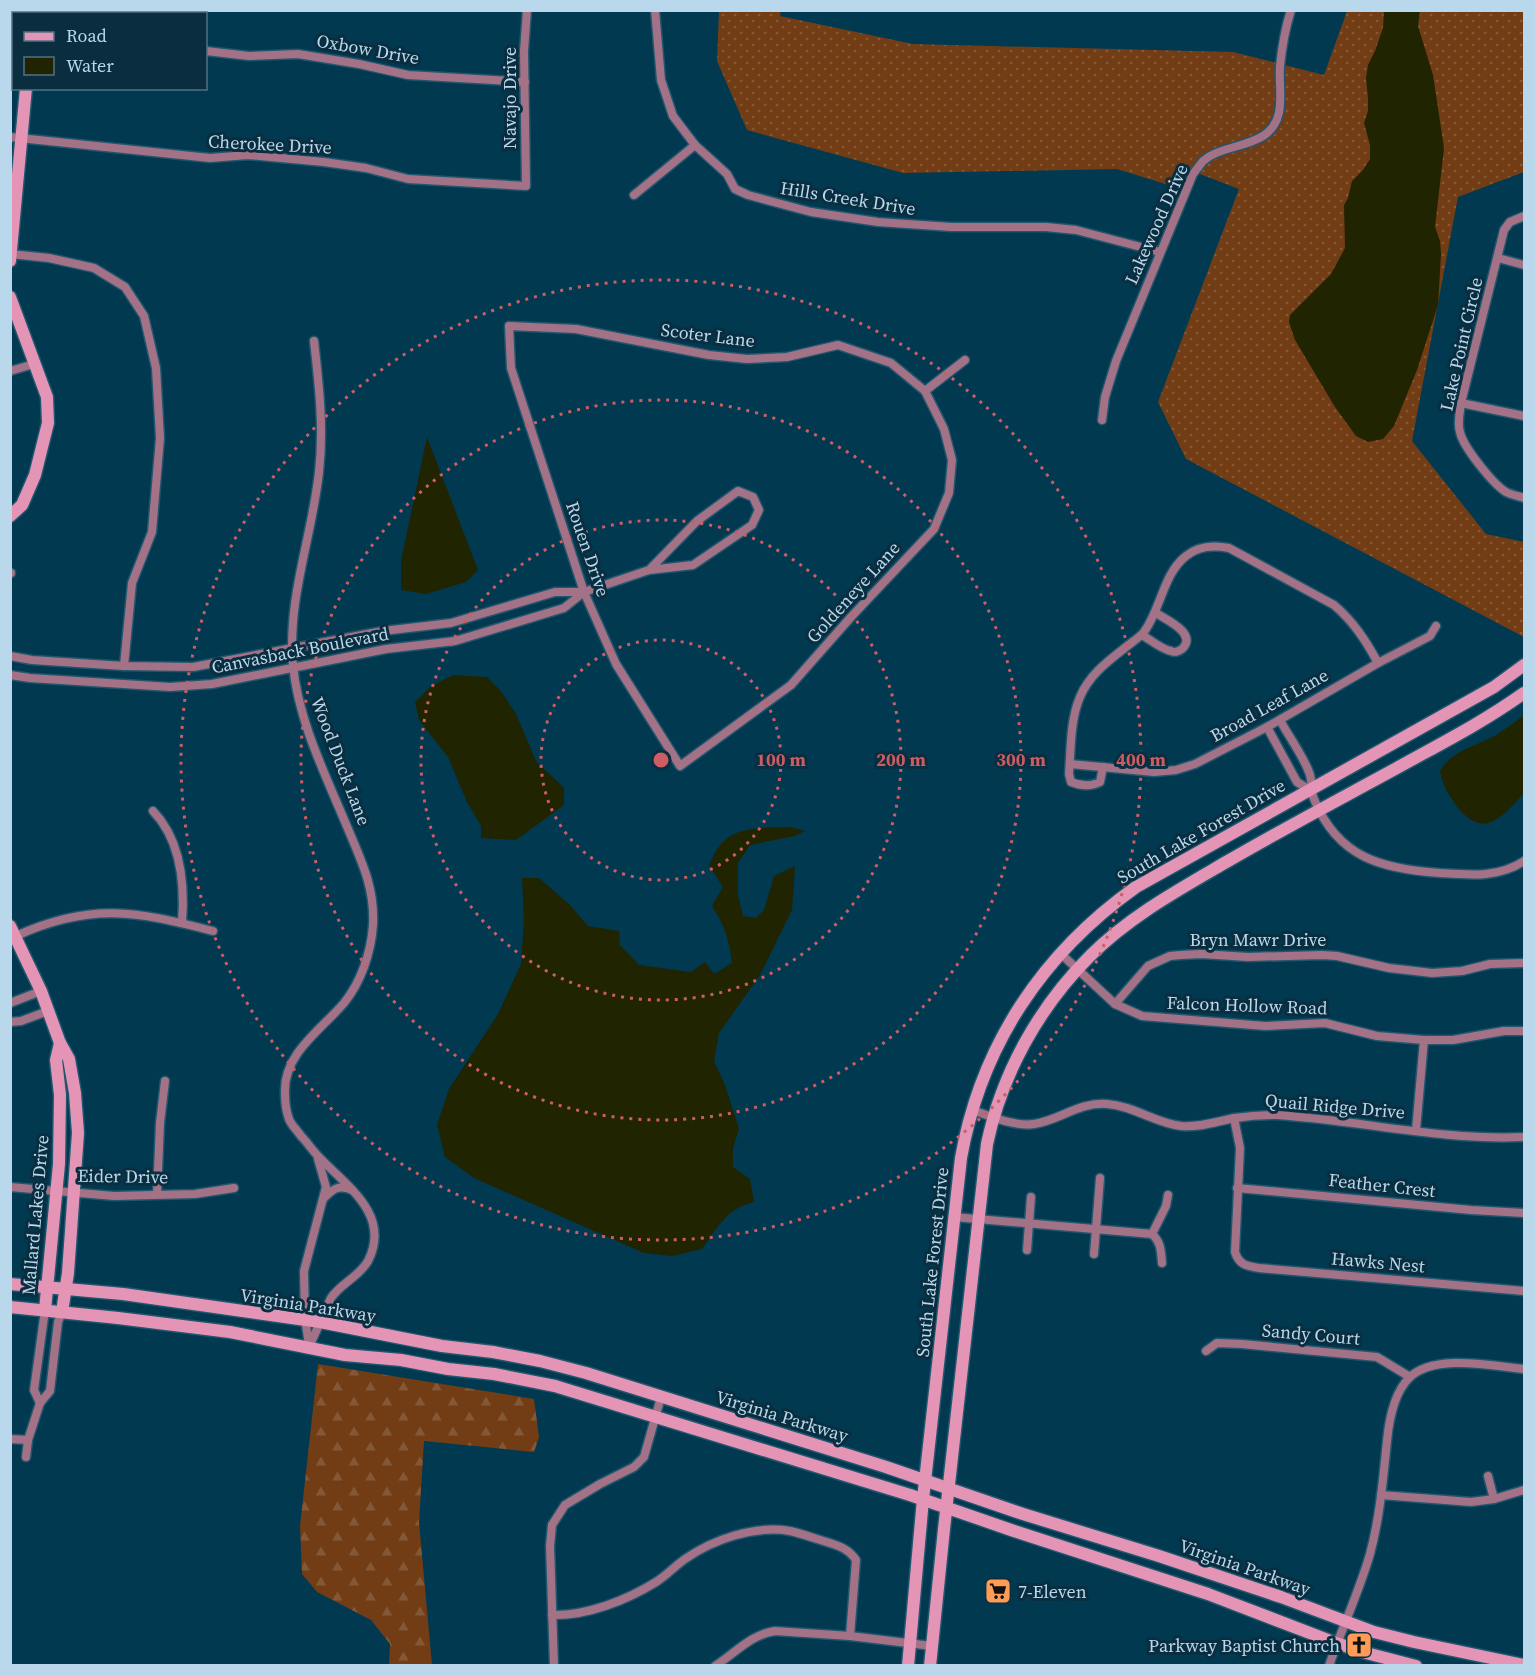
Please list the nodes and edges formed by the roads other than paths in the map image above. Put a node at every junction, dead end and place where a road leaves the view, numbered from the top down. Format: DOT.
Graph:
graph roads {
  1 [pos="527,10"];
  2 [pos="655,10"];
  3 [pos="1291,10"];
  4 [pos="207,51"];
  5 [pos="525,82"];
  6 [pos="26,90"];
  7 [pos="16,137"];
  8 [pos="695,145"];
  9 [pos="526,186"];
  10 [pos="634,195"];
  11 [pos="1524,216"];
  12 [pos="1160,252"];
  13 [pos="11,254"];
  14 [pos="1498,258"];
  15 [pos="10,261"];
  16 [pos="1524,265"];
  17 [pos="10,297"];
  18 [pos="509,326"];
  19 [pos="314,341"];
  20 [pos="965,360"];
  21 [pos="34,364"];
  22 [pos="10,371"];
  23 [pos="925,391"];
  24 [pos="1461,403"];
  25 [pos="1524,416"];
  26 [pos="1102,420"];
  27 [pos="1524,498"];
  28 [pos="10,516"];
  29 [pos="649,570"];
  30 [pos="584,592"];
  31 [pos="1156,613"];
  32 [pos="1436,626"];
  33 [pos="1142,635"];
  34 [pos="292,649"];
  35 [pos="10,656"];
  36 [pos="1378,663"];
  37 [pos="1524,665"];
  38 [pos="124,666"];
  39 [pos="293,667"];
  40 [pos="10,675"];
  41 [pos="1524,693"];
  42 [pos="1280,720"];
  43 [pos="1267,727"];
  44 [pos="1070,764"];
  45 [pos="680,766"];
  46 [pos="1103,767"];
  47 [pos="1310,790"];
  48 [pos="153,811"];
  49 [pos="1319,811"];
  50 [pos="1524,861"];
  51 [pos="182,923"];
  52 [pos="13,931"];
  53 [pos="213,931"];
  54 [pos="1060,953"];
  55 [pos="1524,963"];
  56 [pos="1078,969"];
  57 [pos="41,991"];
  58 [pos="10,1003"];
  59 [pos="1115,1004"];
  60 [pos="48,1011"];
  61 [pos="10,1022"];
  62 [pos="1524,1031"];
  63 [pos="1424,1040"];
  64 [pos="60,1043"];
  65 [pos="165,1081"];
  66 [pos="972,1110"];
  67 [pos="994,1116"];
  68 [pos="1234,1118"];
  69 [pos="1416,1130"];
  70 [pos="1524,1137"];
  71 [pos="317,1156"];
  72 [pos="1100,1178"];
  73 [pos="10,1187"];
  74 [pos="234,1188"];
  75 [pos="1237,1188"];
  76 [pos="56,1190"];
  77 [pos="75,1192"];
  78 [pos="355,1192"];
  79 [pos="157,1194"];
  80 [pos="1168,1195"];
  81 [pos="1031,1197"];
  82 [pos="324,1198"];
  83 [pos="1524,1213"];
  84 [pos="954,1217"];
  85 [pos="979,1219"];
  86 [pos="1030,1224"];
  87 [pos="1096,1230"];
  88 [pos="1152,1233"];
  89 [pos="1027,1250"];
  90 [pos="1094,1254"];
  91 [pos="1161,1263"];
  92 [pos="10,1284"];
  93 [pos="48,1287"];
  94 [pos="65,1288"];
  95 [pos="1524,1292"];
  96 [pos="10,1307"];
  97 [pos="45,1310"];
  98 [pos="62,1312"];
  99 [pos="305,1319"];
  100 [pos="320,1322"];
  101 [pos="309,1347"];
  102 [pos="1206,1351"];
  103 [pos="1524,1369"];
  104 [pos="1410,1377"];
  105 [pos="661,1396"];
  106 [pos="40,1403"];
  107 [pos="655,1416"];
  108 [pos="10,1439"];
  109 [pos="28,1440"];
  110 [pos="26,1457"];
  111 [pos="1488,1476"];
  112 [pos="926,1481"];
  113 [pos="948,1489"];
  114 [pos="1524,1491"];
  115 [pos="1381,1495"];
  116 [pos="923,1499"];
  117 [pos="1494,1499"];
  118 [pos="946,1508"];
  119 [pos="1159,1557"];
  120 [pos="1152,1576"];
  121 [pos="552,1615"];
  122 [pos="1345,1622"];
  123 [pos="850,1636"];
  124 [pos="910,1643"];
  125 [pos="1336,1644"];
  126 [pos="932,1646"];
  127 [pos="554,1665"];
  128 [pos="715,1665"];
  129 [pos="908,1665"];
  130 [pos="930,1665"];
  131 [pos="1329,1665"];
  132 [pos="1416,1665"];
  133 [pos="1524,1665"];
  1 -- 5 [label="street, Navajo Drive"];
  2 -- 8 [label="street, Hills Creek Drive"];
  3 -- 12 [label="street, Lakewood Drive"];
  4 -- 5 [label="street, Oxbow Drive"];
  5 -- 9 [label="street, Navajo Drive"];
  6 -- 7 [label="main road"];
  7 -- 9 [label="street, Cherokee Drive"];
  7 -- 13 [label="main road"];
  8 -- 10 [label="street"];
  8 -- 12 [label="street, Hills Creek Drive"];
  11 -- 14 [label="street, Lake Point Circle"];
  12 -- 26 [label="street, Lakewood Drive"];
  13 -- 15 [label="main road"];
  13 -- 38 [label="street"];
  14 -- 16 [label="street"];
  14 -- 24 [label="street, Lake Point Circle"];
  17 -- 21 [label="main road"];
  18 -- 23 [label="street, Scoter Lane"];
  18 -- 30 [label="street, Rouen Drive"];
  19 -- 34 [label="street, Wood Duck Lane"];
  20 -- 23 [label="street"];
  21 -- 22 [label="street"];
  21 -- 28 [label="main road"];
  23 -- 45 [label="street, Goldeneye Lane"];
  24 -- 25 [label="street"];
  24 -- 27 [label="street, Lake Point Circle"];
  29 -- 29 [label="street, Canvasback Boulevard"];
  29 -- 30 [label="street, Canvasback Boulevard"];
  30 -- 34 [label="street, Canvasback Boulevard"];
  30 -- 39 [label="street, Canvasback Boulevard"];
  30 -- 45 [label="street, Rouen Drive"];
  31 -- 33 [label="street"];
  31 -- 33 [label="street"];
  31 -- 36 [label="street"];
  32 -- 36 [label="street, Broad Leaf Lane"];
  33 -- 44 [label="street"];
  34 -- 38 [label="street, Canvasback Boulevard"];
  34 -- 39 [label="street, Wood Duck Lane"];
  35 -- 38 [label="street, Canvasback Boulevard"];
  36 -- 42 [label="street, Broad Leaf Lane"];
  37 -- 47 [label="main road, South Lake Forest Drive"];
  39 -- 40 [label="street, Canvasback Boulevard"];
  39 -- 71 [label="street, Wood Duck Lane"];
  41 -- 49 [label="main road"];
  42 -- 43 [label="street, Broad Leaf Lane"];
  42 -- 47 [label="street"];
  43 -- 46 [label="street, Broad Leaf Lane"];
  43 -- 47 [label="street"];
  44 -- 46 [label="street, Broad Leaf Lane"];
  44 -- 46 [label="street"];
  47 -- 49 [label="street"];
  47 -- 54 [label="main road, South Lake Forest Drive"];
  48 -- 51 [label="street"];
  49 -- 50 [label="street"];
  49 -- 56 [label="main road"];
  51 -- 52 [label="street"];
  51 -- 53 [label="street"];
  52 -- 57 [label="main road, Mallard Lakes Drive"];
  54 -- 56 [label="street, Falcon Hollow Road"];
  54 -- 66 [label="main road, South Lake Forest Drive"];
  55 -- 59 [label="street, Bryn Mawr Drive"];
  56 -- 59 [label="street, Falcon Hollow Road"];
  56 -- 67 [label="main road"];
  57 -- 58 [label="street"];
  57 -- 60 [label="main road, Mallard Lakes Drive"];
  59 -- 63 [label="street, Falcon Hollow Road"];
  60 -- 61 [label="street"];
  60 -- 64 [label="main road, Mallard Lakes Drive"];
  62 -- 63 [label="street, Falcon Hollow Road"];
  63 -- 69 [label="street"];
  64 -- 76 [label="main road, Mallard Lakes Drive"];
  64 -- 77 [label="main road, Mallard Lakes Drive"];
  65 -- 79 [label="street"];
  66 -- 67 [label="street, Quail Ridge Drive"];
  66 -- 84 [label="main road, South Lake Forest Drive"];
  67 -- 68 [label="street, Quail Ridge Drive"];
  67 -- 85 [label="main road"];
  68 -- 69 [label="street, Quail Ridge Drive"];
  68 -- 75 [label="street"];
  69 -- 70 [label="street, Quail Ridge Drive"];
  71 -- 78 [label="street, Wood Duck Lane"];
  71 -- 82 [label="street, Wood Duck Lane"];
  72 -- 87 [label="street"];
  73 -- 76 [label="street, Eider Drive"];
  74 -- 79 [label="street, Eider Drive"];
  75 -- 83 [label="street, Feather Crest"];
  75 -- 95 [label="street, Hawks Nest"];
  76 -- 77 [label="street, Eider Drive"];
  76 -- 93 [label="main road, Mallard Lakes Drive"];
  77 -- 79 [label="street, Eider Drive"];
  77 -- 94 [label="main road, Mallard Lakes Drive"];
  78 -- 82 [label="street"];
  78 -- 100 [label="street, Wood Duck Lane"];
  80 -- 88 [label="street"];
  81 -- 86 [label="street"];
  82 -- 99 [label="street, Wood Duck Lane"];
  84 -- 85 [label="street"];
  84 -- 112 [label="main road, South Lake Forest Drive"];
  85 -- 86 [label="street"];
  85 -- 113 [label="main road"];
  86 -- 87 [label="street"];
  86 -- 89 [label="street"];
  87 -- 88 [label="street"];
  87 -- 90 [label="street"];
  88 -- 91 [label="street"];
  92 -- 93 [label="main road, Virginia Parkway"];
  93 -- 94 [label="main road, Virginia Parkway"];
  93 -- 97 [label="main road, Mallard Lakes Drive"];
  94 -- 98 [label="main road, Mallard Lakes Drive"];
  94 -- 99 [label="main road, Virginia Parkway"];
  96 -- 97 [label="main road, Virginia Parkway"];
  97 -- 98 [label="main road, Virginia Parkway"];
  97 -- 106 [label="street, Mallard Lakes Drive"];
  98 -- 101 [label="main road, Virginia Parkway"];
  98 -- 106 [label="street"];
  99 -- 100 [label="main road, Virginia Parkway"];
  99 -- 101 [label="street, Wood Duck Lane"];
  100 -- 101 [label="street, Wood Duck Lane"];
  100 -- 105 [label="main road, Virginia Parkway"];
  101 -- 107 [label="main road, Virginia Parkway"];
  102 -- 104 [label="street, Sandy Court"];
  103 -- 104 [label="street"];
  104 -- 115 [label="street"];
  105 -- 107 [label="street"];
  105 -- 112 [label="main road, Virginia Parkway"];
  106 -- 109 [label="street, Mallard Lakes Drive"];
  107 -- 116 [label="main road, Virginia Parkway"];
  107 -- 121 [label="street"];
  108 -- 109 [label="street"];
  109 -- 110 [label="street, Mallard Lakes Drive"];
  111 -- 117 [label="street"];
  112 -- 113 [label="main road, Virginia Parkway"];
  112 -- 116 [label="main road, South Lake Forest Drive"];
  113 -- 118 [label="main road"];
  113 -- 119 [label="main road, Virginia Parkway"];
  114 -- 117 [label="street"];
  115 -- 117 [label="street"];
  115 -- 122 [label="street"];
  116 -- 118 [label="main road, Virginia Parkway"];
  116 -- 124 [label="main road, South Lake Forest Drive"];
  118 -- 120 [label="main road, Virginia Parkway"];
  118 -- 126 [label="main road"];
  119 -- 120 [label="main road"];
  119 -- 122 [label="main road, Virginia Parkway"];
  120 -- 125 [label="main road, Virginia Parkway"];
  121 -- 123 [label="street"];
  121 -- 127 [label="street"];
  122 -- 125 [label="street"];
  122 -- 133 [label="main road, Virginia Parkway"];
  123 -- 124 [label="street"];
  123 -- 128 [label="street"];
  124 -- 126 [label="street"];
  124 -- 129 [label="main road, South Lake Forest Drive"];
  125 -- 131 [label="street"];
  125 -- 132 [label="main road, Virginia Parkway"];
  126 -- 130 [label="main road"];
}
